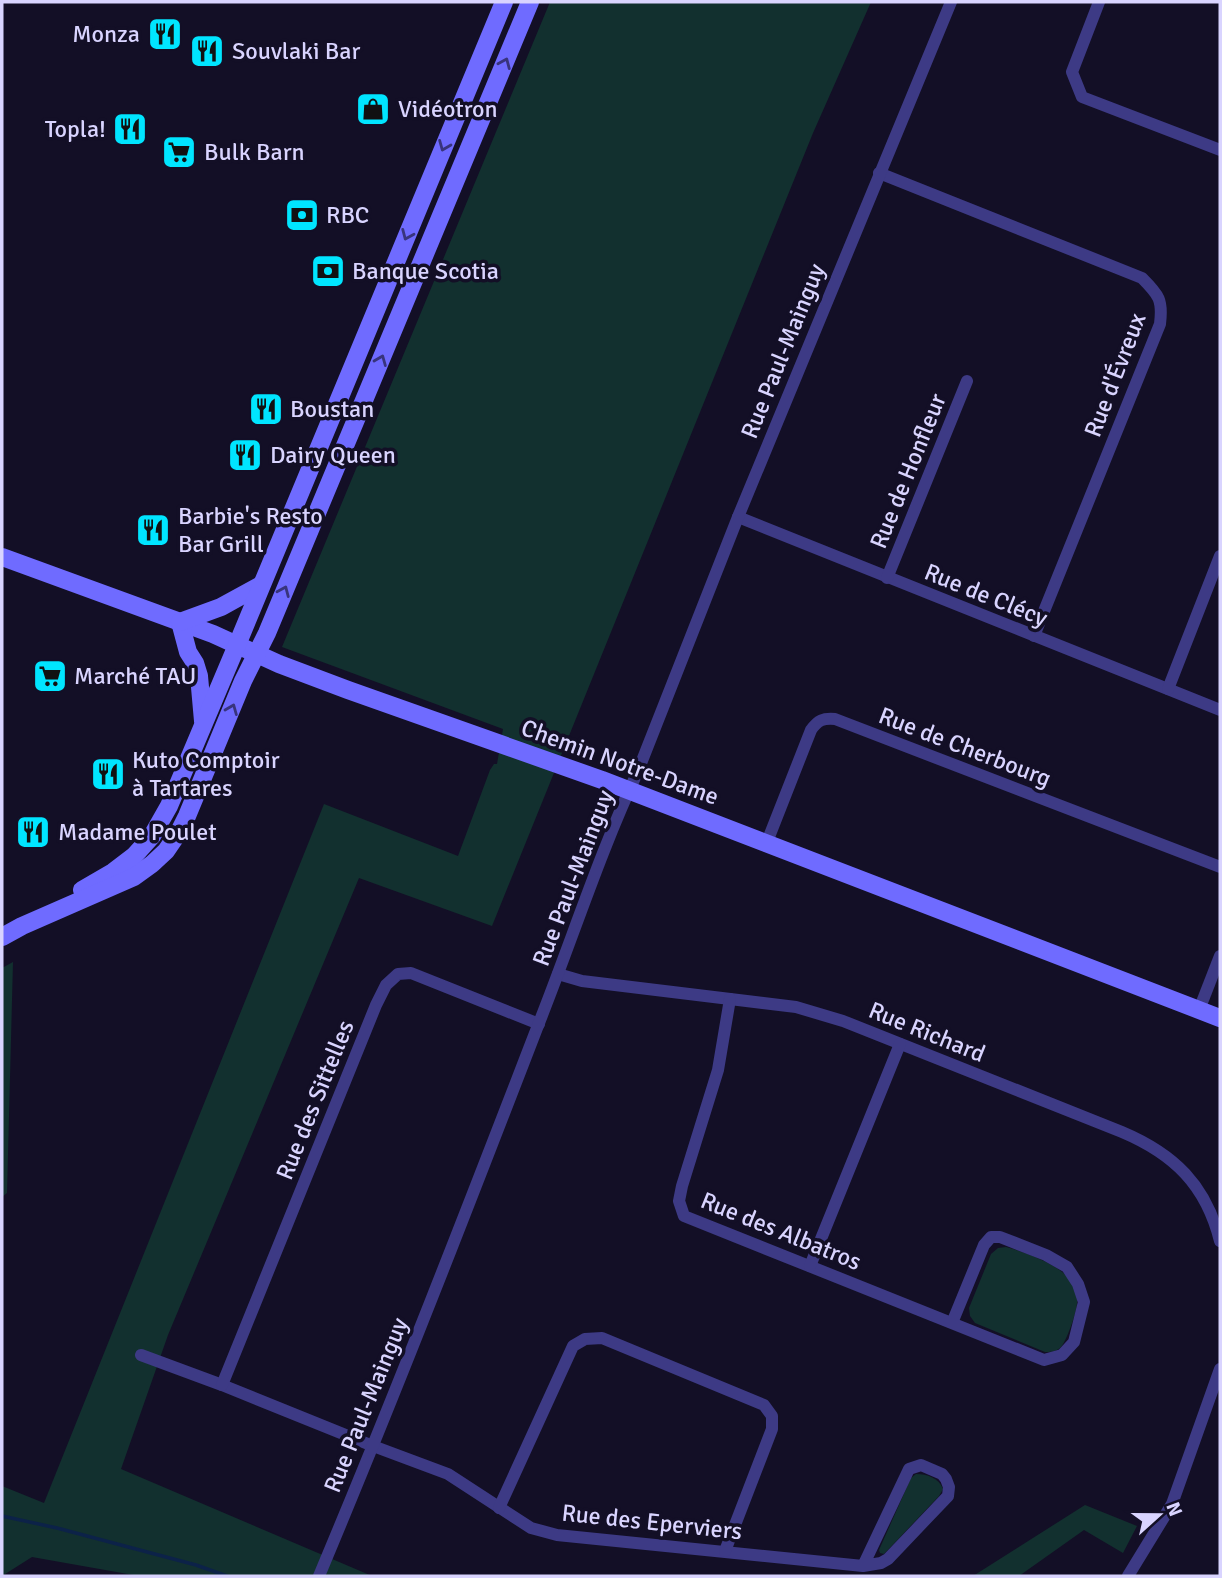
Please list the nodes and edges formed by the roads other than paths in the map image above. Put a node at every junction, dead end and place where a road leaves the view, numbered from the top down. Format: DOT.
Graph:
graph roads {
  1 [pos="504,2"];
  2 [pos="530,2"];
  3 [pos="951,2"];
  4 [pos="1099,2"];
  5 [pos="1220,150"];
  6 [pos="879,173"];
  7 [pos="968,381"];
  8 [pos="738,517"];
  9 [pos="1220,556"];
  10 [pos="2,557"];
  11 [pos="887,578"];
  12 [pos="261,585"];
  13 [pos="180,622"];
  14 [pos="1034,636"];
  15 [pos="237,645"];
  16 [pos="257,653"];
  17 [pos="1168,689"];
  18 [pos="1220,710"];
  19 [pos="203,725"];
  20 [pos="629,790"];
  21 [pos="767,842"];
  22 [pos="1220,866"];
  23 [pos="22,926"];
  24 [pos="2,937"];
  25 [pos="1220,956"];
  26 [pos="558,974"];
  27 [pos="730,999"];
  28 [pos="1199,1010"];
  29 [pos="1220,1018"];
  30 [pos="539,1024"];
  31 [pos="900,1044"];
  32 [pos="1215,1209"];
  33 [pos="1220,1241"];
  34 [pos="810,1266"];
  35 [pos="952,1323"];
  36 [pos="141,1355"];
  37 [pos="1220,1368"];
  38 [pos="222,1385"];
  39 [pos="373,1446"];
  40 [pos="499,1508"];
  41 [pos="725,1551"];
  42 [pos="863,1566"];
  43 [pos="318,1576"];
  44 [pos="1128,1576"];
  1 -- 12 [label="street, one-way"];
  16 -- 2 [label="street, one-way"];
  3 -- 6 [label="street, Rue Paul-Mainguy"];
  4 -- 5 [label="street"];
  6 -- 8 [label="street, Rue Paul-Mainguy"];
  6 -- 14 [label="street, Rue d'Évreux"];
  7 -- 11 [label="street, Rue de Honfleur"];
  8 -- 11 [label="street, Rue de Clécy"];
  8 -- 20 [label="street, Rue Paul-Mainguy"];
  9 -- 17 [label="street"];
  10 -- 13 [label="street, Chemin Notre-Dame"];
  11 -- 14 [label="street, Rue de Clécy"];
  12 -- 13 [label="street"];
  12 -- 15 [label="street"];
  13 -- 15 [label="street, Chemin Notre-Dame"];
  13 -- 19 [label="street"];
  14 -- 17 [label="street, Rue de Clécy"];
  15 -- 16 [label="street, Chemin Notre-Dame"];
  15 -- 19 [label="street"];
  16 -- 20 [label="street, Chemin Notre-Dame"];
  23 -- 16 [label="street, one-way"];
  17 -- 18 [label="street, Rue de Clécy"];
  19 -- 23 [label="street"];
  20 -- 21 [label="street, Chemin Notre-Dame"];
  20 -- 26 [label="street, Rue Paul-Mainguy"];
  21 -- 22 [label="street, Rue de Cherbourg"];
  21 -- 28 [label="street, Chemin Notre-Dame"];
  23 -- 24 [label="street"];
  25 -- 28 [label="street"];
  26 -- 27 [label="street, Rue Richard"];
  26 -- 30 [label="street, Rue Paul-Mainguy"];
  27 -- 31 [label="street, Rue Richard"];
  27 -- 34 [label="street, Rue des Albatros"];
  28 -- 29 [label="street, Chemin Notre-Dame"];
  30 -- 38 [label="street, Rue des Sittelles"];
  30 -- 39 [label="street, Rue Paul-Mainguy"];
  31 -- 32 [label="street, Rue Richard"];
  31 -- 34 [label="street"];
  32 -- 33 [label="street, Rue Richard"];
  34 -- 35 [label="street, Rue des Albatros"];
  35 -- 35 [label="street, Rue des Albatros"];
  36 -- 38 [label="street, Rue des Eperviers"];
  37 -- 44 [label="street"];
  38 -- 39 [label="street, Rue des Eperviers"];
  39 -- 40 [label="street, Rue des Eperviers"];
  39 -- 43 [label="street, Rue Paul-Mainguy"];
  40 -- 41 [label="street, Rue des Eperviers"];
  40 -- 41 [label="street"];
  41 -- 42 [label="street, Rue des Eperviers"];
  42 -- 42 [label="street, Rue des Eperviers"];
}
